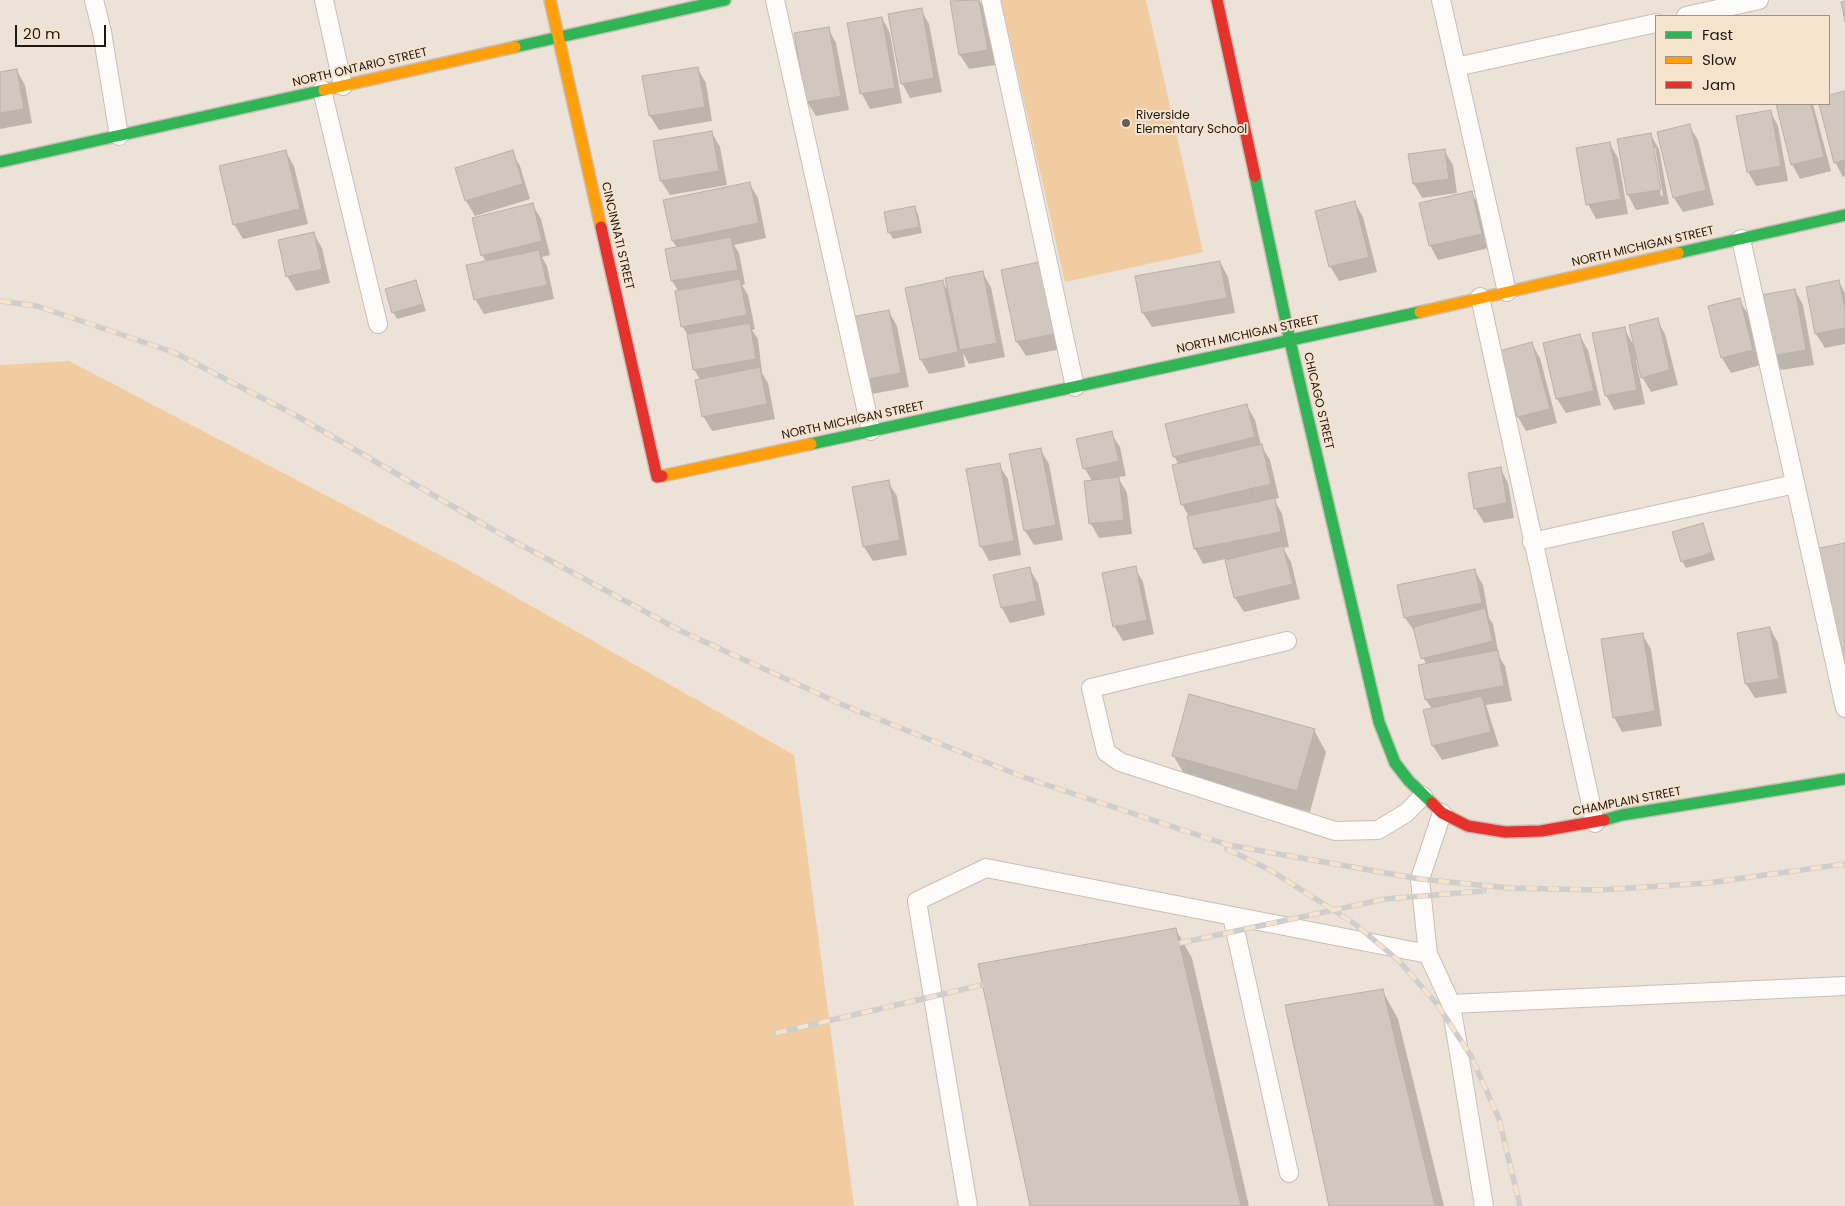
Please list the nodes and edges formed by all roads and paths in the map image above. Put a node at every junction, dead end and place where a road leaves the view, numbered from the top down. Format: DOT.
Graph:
graph roads {
  1 [pos="94,0"];
  2 [pos="324,0"];
  3 [pos="550,0"];
  4 [pos="725,0"];
  5 [pos="775,0"];
  6 [pos="991,0"];
  7 [pos="1217,0"];
  8 [pos="1441,0"];
  9 [pos="1760,0"];
  10 [pos="1691,15"];
  11 [pos="1655,23"];
  12 [pos="558,38"];
  13 [pos="1456,67"];
  14 [pos="343,86"];
  15 [pos="322,90"];
  16 [pos="119,136"];
  17 [pos="0,162"];
  18 [pos="1845,215"];
  19 [pos="1741,239"];
  20 [pos="1507,292"];
  21 [pos="1480,298"];
  22 [pos="378,324"];
  23 [pos="1290,341"];
  24 [pos="1075,387"];
  25 [pos="871,431"];
  26 [pos="656,477"];
  27 [pos="1795,484"];
  28 [pos="1532,542"];
  29 [pos="1287,641"];
  30 [pos="1845,708"];
  31 [pos="1845,779"];
  32 [pos="1423,796"];
  33 [pos="1442,813"];
  34 [pos="1596,823"];
  35 [pos="1232,916"];
  36 [pos="1428,954"];
  37 [pos="1845,986"];
  38 [pos="1451,1004"];
  39 [pos="1289,1172"];
  40 [pos="968,1206"];
  41 [pos="1484,1206"];
  1 -- 16 [label="lane"];
  2 -- 14 [label="lane"];
  3 -- 12 [label="street, CINCINNATI STREET"];
  4 -- 12 [label="street, NORTH ONTARIO STREET"];
  5 -- 25 [label="lane"];
  6 -- 24 [label="lane"];
  7 -- 23 [label="street, CHICAGO STREET"];
  8 -- 13 [label="lane"];
  9 -- 10 [label="lane"];
  11 -- 13 [label="lane"];
  12 -- 14 [label="street, NORTH ONTARIO STREET"];
  12 -- 26 [label="street, CINCINNATI STREET"];
  13 -- 20 [label="lane"];
  14 -- 15 [label="street, NORTH ONTARIO STREET"];
  15 -- 16 [label="street, NORTH ONTARIO STREET"];
  15 -- 22 [label="lane"];
  16 -- 17 [label="street, NORTH ONTARIO STREET"];
  18 -- 19 [label="street, NORTH MICHIGAN STREET"];
  19 -- 20 [label="street, NORTH MICHIGAN STREET"];
  19 -- 27 [label="lane"];
  20 -- 21 [label="street, NORTH MICHIGAN STREET"];
  21 -- 23 [label="street, NORTH MICHIGAN STREET"];
  21 -- 28 [label="lane"];
  23 -- 24 [label="street, NORTH MICHIGAN STREET"];
  23 -- 32 [label="street, CHICAGO STREET"];
  24 -- 25 [label="street, NORTH MICHIGAN STREET"];
  25 -- 26 [label="street, NORTH MICHIGAN STREET"];
  27 -- 28 [label="lane"];
  27 -- 30 [label="lane"];
  28 -- 34 [label="lane"];
  29 -- 32 [label="lane"];
  31 -- 34 [label="street, CHAMPLAIN STREET"];
  32 -- 33 [label="street, CHAMPLAIN STREET"];
  33 -- 34 [label="street, CHAMPLAIN STREET"];
  33 -- 36 [label="lane"];
  35 -- 36 [label="lane"];
  35 -- 39 [label="lane"];
  35 -- 40 [label="lane"];
  36 -- 38 [label="lane"];
  37 -- 38 [label="lane"];
  38 -- 41 [label="lane"];
}
